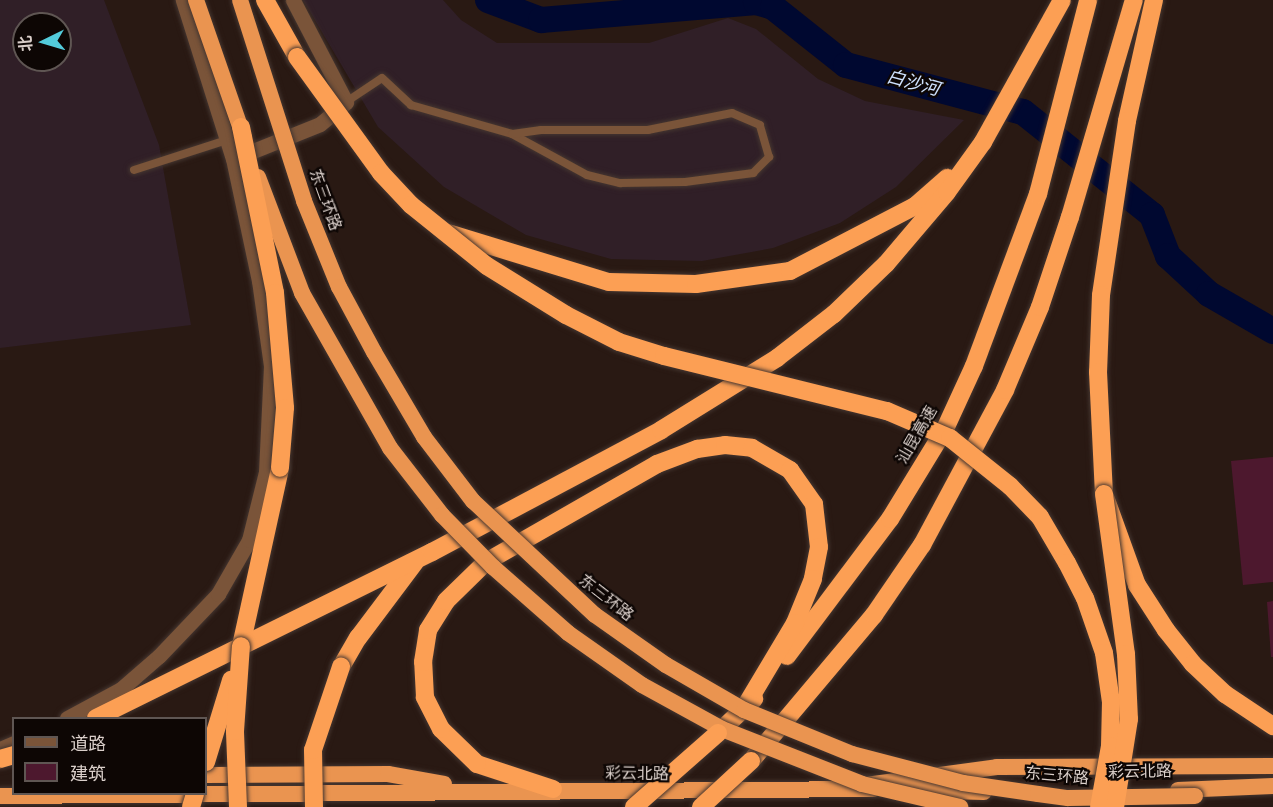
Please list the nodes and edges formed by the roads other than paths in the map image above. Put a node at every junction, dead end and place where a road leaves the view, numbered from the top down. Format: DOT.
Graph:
graph roads {
  1 [pos="183,0"];
  2 [pos="196,0"];
  3 [pos="240,0"];
  4 [pos="265,0"];
  5 [pos="292,0"];
  6 [pos="1062,0"];
  7 [pos="1088,0"];
  8 [pos="1134,0"];
  9 [pos="1154,0"];
  10 [pos="346,102"];
  11 [pos="241,128"];
  12 [pos="512,134"];
  13 [pos="227,140"];
  14 [pos="975,153"];
  15 [pos="232,159"];
  16 [pos="134,170"];
  17 [pos="444,232"];
  18 [pos="1104,494"];
  19 [pos="418,559"];
  20 [pos="241,646"];
  21 [pos="745,707"];
  22 [pos="69,717"];
  23 [pos="98,717"];
  24 [pos="1273,726"];
  25 [pos="207,759"];
  26 [pos="1273,766"];
  27 [pos="207,775"];
  28 [pos="1273,786"];
  29 [pos="553,789"];
  30 [pos="844,789"];
  31 [pos="480,791"];
  32 [pos="207,794"];
  33 [pos="96,795"];
  34 [pos="0,796"];
  35 [pos="1273,796"];
  36 [pos="238,807"];
  37 [pos="315,807"];
  38 [pos="634,807"];
  39 [pos="701,807"];
  40 [pos="960,807"];
  41 [pos="1099,807"];
  42 [pos="1115,807"];
  1 -- 13 [label="street"];
  2 -- 11 [label="highway, bridge"];
  3 -- 35 [label="highway, 东三环路, bridge"];
  4 -- 17 [label="highway, bridge"];
  5 -- 10 [label="street"];
  6 -- 14 [label="highway"];
  7 -- 21 [label="highway, 汕昆高速"];
  8 -- 39 [label="highway, bridge"];
  9 -- 18 [label="highway"];
  10 -- 12 [label="lane"];
  10 -- 15 [label="street"];
  11 -- 20 [label="highway, bridge"];
  11 -- 40 [label="highway, bridge"];
  12 -- 12 [label="lane"];
  13 -- 15 [label="street"];
  13 -- 16 [label="lane"];
  14 -- 17 [label="highway"];
  14 -- 19 [label="highway"];
  15 -- 22 [label="street"];
  17 -- 41 [label="highway, bridge"];
  18 -- 24 [label="highway, bridge"];
  18 -- 42 [label="highway, bridge"];
  19 -- 23 [label="highway"];
  19 -- 37 [label="highway, bridge"];
  20 -- 25 [label="highway, bridge"];
  20 -- 36 [label="highway, bridge"];
  21 -- 29 [label="highway"];
  21 -- 38 [label="highway, 汕昆高速, bridge"];
  26 -- 30 [label="highway"];
  27 -- 31 [label="highway"];
  28 -- 30 [label="highway, 彩云北路"];
  29 -- 30 [label="highway, 彩云北路"];
  29 -- 31 [label="highway, 彩云北路"];
  31 -- 32 [label="highway, 彩云北路"];
  33 -- 34 [label="highway, 彩云北路"];
}
